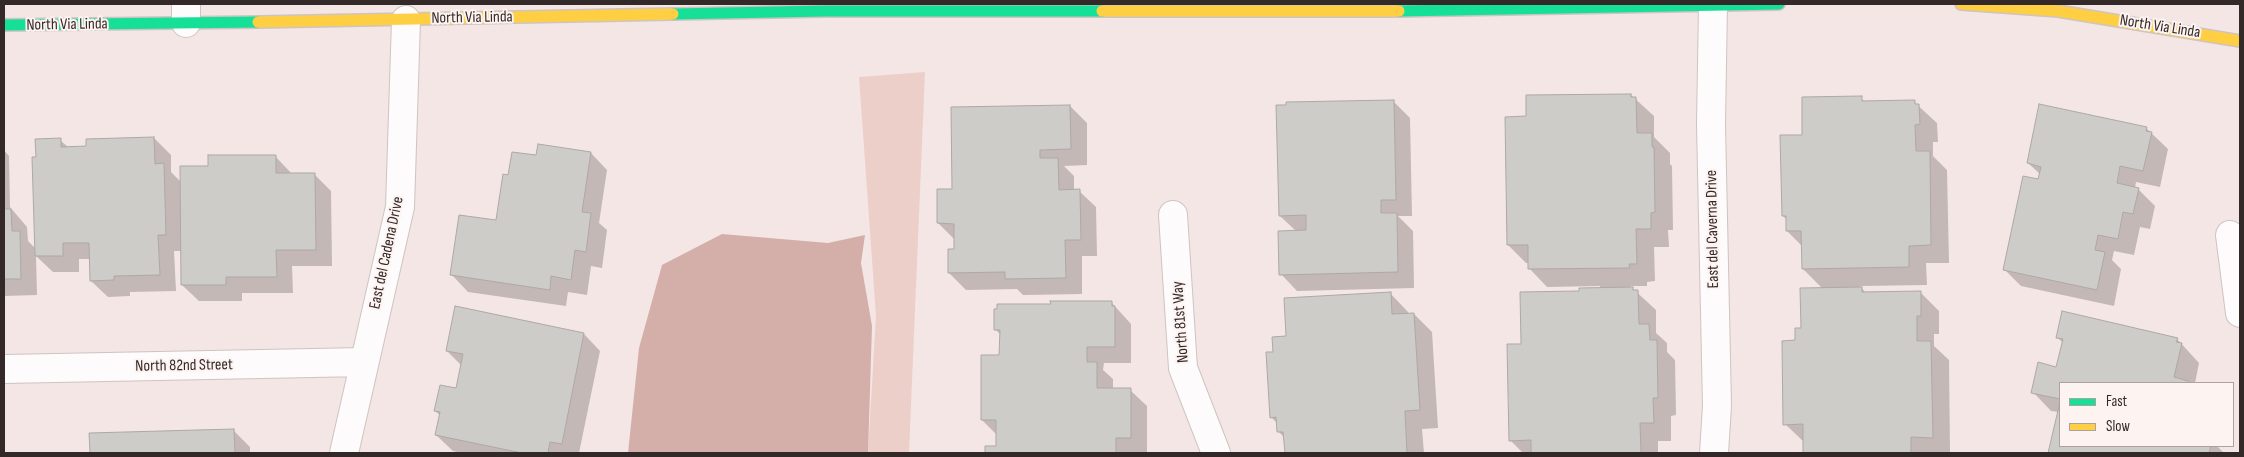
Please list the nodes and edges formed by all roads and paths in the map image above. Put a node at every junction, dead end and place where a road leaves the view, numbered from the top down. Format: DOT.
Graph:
graph roads {
  1 [pos="1779,4"];
  2 [pos="1961,4"];
  3 [pos="1990,5"];
  4 [pos="1712,6"];
  5 [pos="825,7"];
  6 [pos="1452,7"];
  7 [pos="186,13"];
  8 [pos="406,20"];
  9 [pos="4,25"];
  10 [pos="2240,41"];
  11 [pos="1173,215"];
  12 [pos="2230,235"];
  13 [pos="2240,313"];
  14 [pos="364,362"];
  15 [pos="4,369"];
  16 [pos="344,453"];
  17 [pos="1216,453"];
  18 [pos="1714,453"];
  1 -- 4 [label="street, North Via Linda"];
  2 -- 3 [label="street, North Via Linda"];
  3 -- 10 [label="street, North Via Linda"];
  4 -- 6 [label="street, North Via Linda"];
  4 -- 18 [label="street, East del Caverna Drive"];
  5 -- 6 [label="street, North Via Linda"];
  5 -- 8 [label="street, North Via Linda"];
  7 -- 8 [label="street, North Via Linda"];
  7 -- 9 [label="street, North Via Linda"];
  8 -- 14 [label="street, East del Cadena Drive"];
  11 -- 17 [label="street, North 81st Way"];
  12 -- 13 [label="street"];
  14 -- 15 [label="street, North 82nd Street"];
  14 -- 16 [label="street, East del Cadena Drive"];
}
